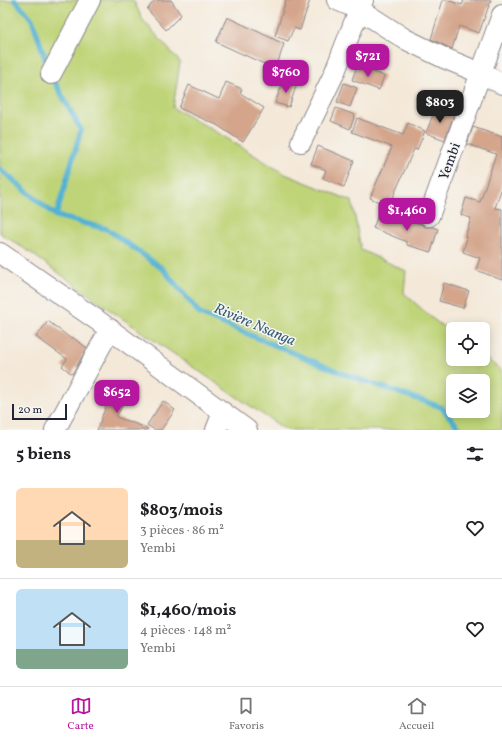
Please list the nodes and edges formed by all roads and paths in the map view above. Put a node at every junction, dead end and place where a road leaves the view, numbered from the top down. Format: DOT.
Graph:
graph roads {
  1 [pos="90,0"];
  2 [pos="337,0"];
  3 [pos="362,5"];
  4 [pos="502,15"];
  5 [pos="480,73"];
  6 [pos="51,74"];
  7 [pos="502,84"];
  8 [pos="301,142"];
  9 [pos="430,216"];
  10 [pos="0,253"];
  11 [pos="110,329"];
  12 [pos="223,412"];
  13 [pos="54,430"];
  14 [pos="216,430"];
  15 [pos="247,430"];
  1 -- 6 [label="street"];
  2 -- 3 [label="street"];
  3 -- 5 [label="street"];
  3 -- 8 [label="street"];
  4 -- 5 [label="street, Yembi"];
  5 -- 7 [label="street"];
  5 -- 9 [label="street, Yembi"];
  10 -- 11 [label="street"];
  11 -- 12 [label="street"];
  11 -- 13 [label="street"];
  12 -- 14 [label="street"];
  12 -- 15 [label="street"];
}
